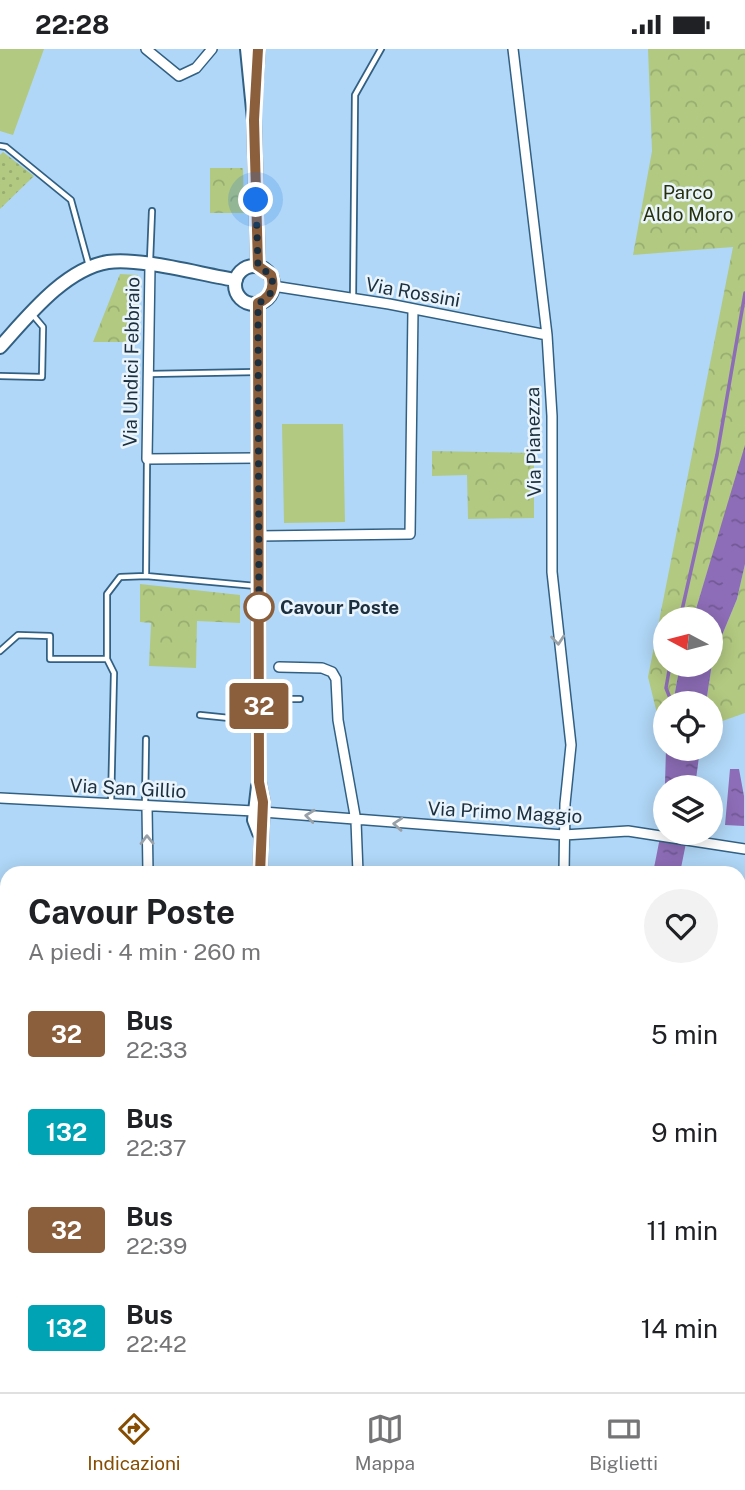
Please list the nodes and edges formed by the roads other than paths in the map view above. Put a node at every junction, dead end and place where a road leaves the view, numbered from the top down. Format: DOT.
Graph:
graph roads {
  1 [pos="146,49"];
  2 [pos="212,49"];
  3 [pos="247,49"];
  4 [pos="258,49"];
  5 [pos="381,49"];
  6 [pos="513,49"];
  7 [pos="254,120"];
  8 [pos="0,146"];
  9 [pos="152,211"];
  10 [pos="150,265"];
  11 [pos="258,266"];
  12 [pos="89,267"];
  13 [pos="236,280"];
  14 [pos="273,286"];
  15 [pos="353,299"];
  16 [pos="258,303"];
  17 [pos="413,309"];
  18 [pos="32,314"];
  19 [pos="547,335"];
  20 [pos="0,347"];
  21 [pos="258,372"];
  22 [pos="149,374"];
  23 [pos="0,376"];
  24 [pos="258,458"];
  25 [pos="147,459"];
  26 [pos="258,536"];
  27 [pos="146,576"];
  28 [pos="258,587"];
  29 [pos="0,651"];
  30 [pos="107,659"];
  31 [pos="279,667"];
  32 [pos="259,699"];
  33 [pos="300,699"];
  34 [pos="200,715"];
  35 [pos="259,721"];
  36 [pos="146,739"];
  37 [pos="0,798"];
  38 [pos="111,805"];
  39 [pos="146,807"];
  40 [pos="259,811"];
  41 [pos="356,821"];
  42 [pos="564,835"];
  43 [pos="741,848"];
  44 [pos="148,866"];
  45 [pos="260,866"];
  46 [pos="358,866"];
  47 [pos="564,866"];
  1 -- 2 [label="street"];
  3 -- 7 [label="main road"];
  4 -- 7 [label="main road"];
  5 -- 15 [label="lane"];
  6 -- 19 [label="street, Via Pianezza"];
  7 -- 11 [label="main road"];
  8 -- 12 [label="lane"];
  9 -- 10 [label="lane"];
  10 -- 12 [label="main road"];
  10 -- 13 [label="main road"];
  10 -- 22 [label="street, Via Undici Febbraio"];
  11 -- 13 [label="main road"];
  11 -- 14 [label="main road"];
  12 -- 18 [label="main road"];
  13 -- 16 [label="main road"];
  14 -- 15 [label="street, Via Rossini"];
  14 -- 16 [label="main road"];
  15 -- 17 [label="street, Via Rossini"];
  16 -- 21 [label="main road"];
  17 -- 19 [label="street, Via Rossini"];
  17 -- 26 [label="street"];
  18 -- 20 [label="main road"];
  18 -- 23 [label="lane"];
  19 -- 42 [label="street, Via Pianezza, one-way"];
  21 -- 22 [label="lane"];
  21 -- 24 [label="main road"];
  22 -- 25 [label="street, Via Undici Febbraio"];
  24 -- 25 [label="street"];
  24 -- 26 [label="main road"];
  25 -- 27 [label="lane"];
  26 -- 28 [label="main road"];
  27 -- 28 [label="lane"];
  27 -- 30 [label="lane"];
  28 -- 32 [label="main road"];
  29 -- 30 [label="lane"];
  30 -- 38 [label="lane"];
  31 -- 41 [label="street"];
  32 -- 33 [label="lane"];
  32 -- 35 [label="main road"];
  34 -- 35 [label="lane"];
  35 -- 40 [label="main road"];
  36 -- 39 [label="lane"];
  37 -- 38 [label="street, Via San Gillio"];
  38 -- 39 [label="street, Via San Gillio"];
  39 -- 40 [label="street, Via San Gillio"];
  44 -- 39 [label="street, one-way"];
  41 -- 40 [label="street, Via Primo Maggio, one-way"];
  40 -- 45 [label="main road"];
  42 -- 41 [label="street, Via Primo Maggio, one-way"];
  41 -- 46 [label="street"];
  42 -- 43 [label="street, Via Primo Maggio"];
  42 -- 47 [label="street, Via Pianezza"];
}
